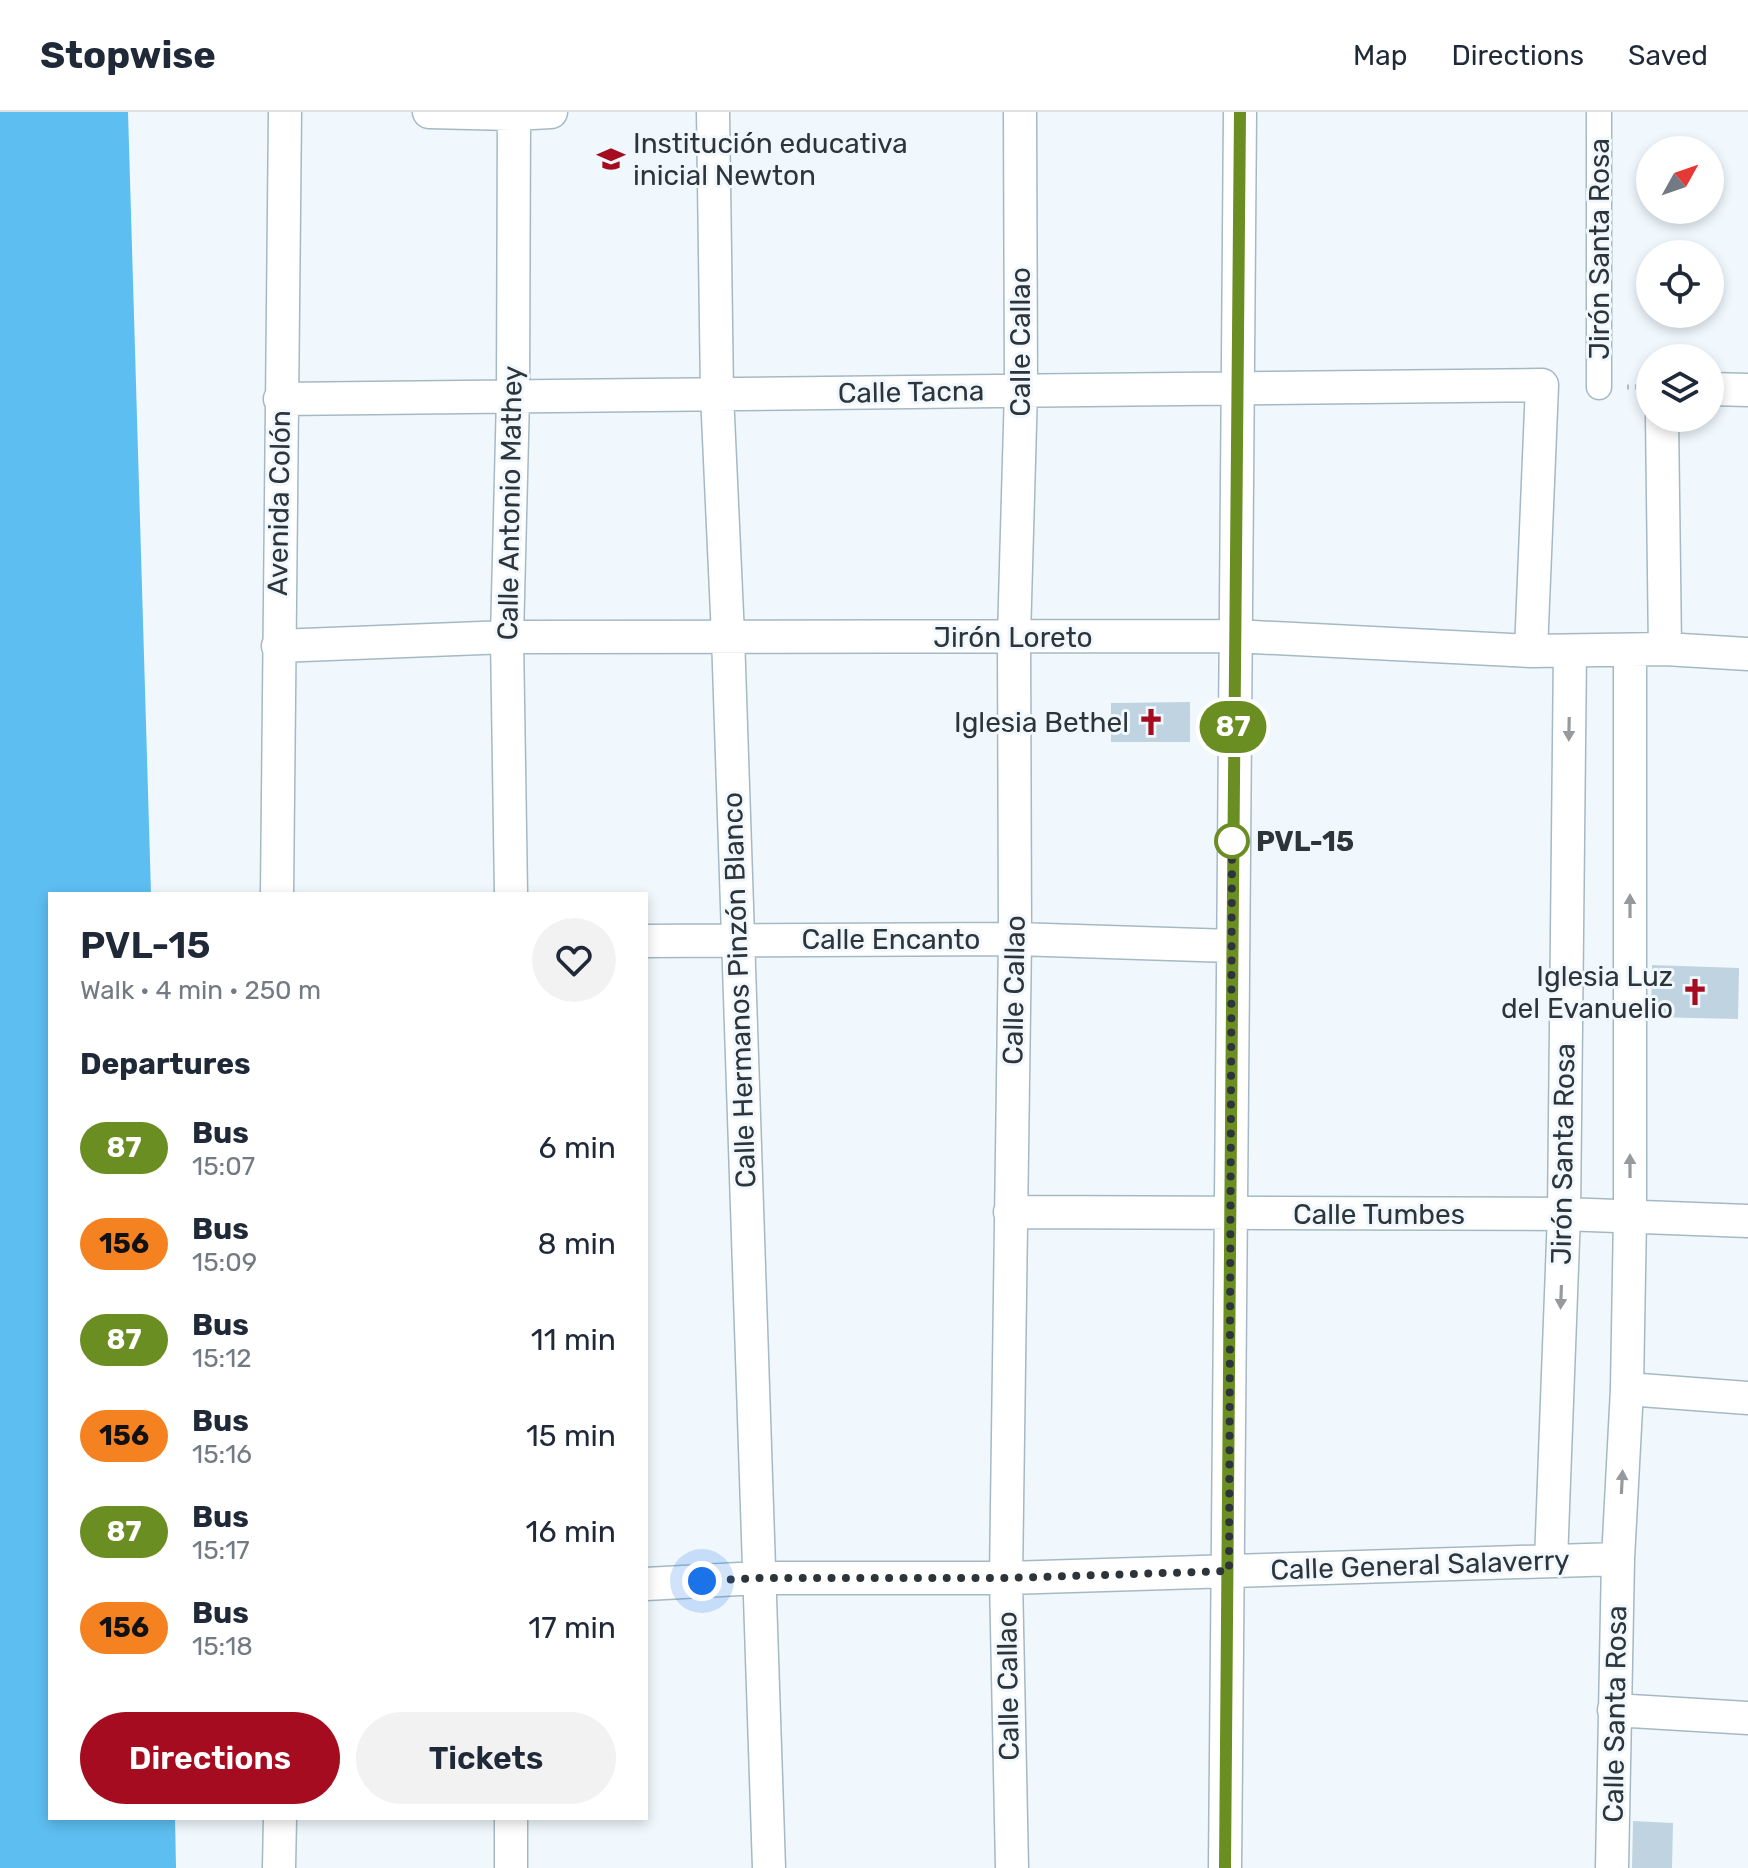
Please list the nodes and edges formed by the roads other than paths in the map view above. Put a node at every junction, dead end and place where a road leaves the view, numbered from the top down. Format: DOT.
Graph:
graph roads {
  1 [pos="285,112"];
  2 [pos="429,112"];
  3 [pos="551,112"];
  4 [pos="713,112"];
  5 [pos="1020,112"];
  6 [pos="1240,112"];
  7 [pos="1599,112"];
  8 [pos="514,113"];
  9 [pos="1599,387"];
  10 [pos="1236,388"];
  11 [pos="1724,389"];
  12 [pos="1021,390"];
  13 [pos="1748,390"];
  14 [pos="717,394"];
  15 [pos="513,397"];
  16 [pos="280,399"];
  17 [pos="1662,432"];
  18 [pos="728,636"];
  19 [pos="1234,636"];
  20 [pos="507,637"];
  21 [pos="1014,637"];
  22 [pos="278,646"];
  23 [pos="1665,649"];
  24 [pos="1531,651"];
  25 [pos="1570,651"];
  26 [pos="1630,651"];
  27 [pos="1748,654"];
  28 [pos="277,892"];
  29 [pos="511,892"];
  30 [pos="737,938"];
  31 [pos="1015,939"];
  32 [pos="648,941"];
  33 [pos="1231,946"];
  34 [pos="1010,1212"];
  35 [pos="1230,1213"];
  36 [pos="1564,1214"];
  37 [pos="1630,1216"];
  38 [pos="1748,1221"];
  39 [pos="1627,1389"];
  40 [pos="1748,1398"];
  41 [pos="1618,1559"];
  42 [pos="1551,1561"];
  43 [pos="1229,1571"];
  44 [pos="758,1578"];
  45 [pos="1006,1578"];
  46 [pos="648,1584"];
  47 [pos="1614,1710"];
  48 [pos="1748,1718"];
  49 [pos="280,1820"];
  50 [pos="511,1820"];
  51 [pos="279,1868"];
  52 [pos="511,1868"];
  53 [pos="769,1868"];
  54 [pos="1012,1868"];
  55 [pos="1225,1868"];
  56 [pos="1612,1868"];
  1 -- 16 [label="street, Avenida Colón"];
  2 -- 8 [label="street"];
  3 -- 8 [label="street"];
  4 -- 14 [label="street, Calle Hermanos Pinzón Blanco"];
  5 -- 12 [label="street, Calle Callao"];
  6 -- 10 [label="street"];
  7 -- 9 [label="street, Jirón Santa Rosa"];
  8 -- 15 [label="street, Calle Antonio Mathey"];
  10 -- 12 [label="street, Calle Tacna"];
  10 -- 19 [label="street"];
  10 -- 24 [label="street, Calle Tacna"];
  11 -- 13 [label="street"];
  12 -- 14 [label="street, Calle Tacna"];
  12 -- 21 [label="street, Calle Callao"];
  14 -- 15 [label="street, Calle Tacna"];
  14 -- 18 [label="street, Calle Hermanos Pinzón Blanco"];
  15 -- 16 [label="street, Calle Tacna"];
  15 -- 20 [label="street, Calle Antonio Mathey"];
  16 -- 22 [label="street, Avenida Colón"];
  17 -- 23 [label="street"];
  18 -- 20 [label="street, Jirón Loreto"];
  18 -- 21 [label="street, Jirón Loreto"];
  18 -- 30 [label="street, Calle Hermanos Pinzón Blanco"];
  19 -- 21 [label="street, Jirón Loreto"];
  19 -- 24 [label="street, Jirón Loreto"];
  19 -- 33 [label="street"];
  20 -- 22 [label="street, Jirón Loreto"];
  20 -- 29 [label="street, Calle Antonio Mathey"];
  21 -- 31 [label="street, Calle Callao"];
  22 -- 28 [label="street, Avenida Colón"];
  23 -- 26 [label="street, Jirón Loreto"];
  23 -- 27 [label="street, Jirón Loreto"];
  24 -- 25 [label="street, Jirón Loreto"];
  25 -- 26 [label="street, Jirón Loreto"];
  25 -- 36 [label="street, Jirón Santa Rosa, one-way"];
  37 -- 26 [label="street, one-way"];
  30 -- 31 [label="street, Calle Encanto"];
  30 -- 32 [label="street, Calle Encanto"];
  30 -- 44 [label="street, Calle Hermanos Pinzón Blanco"];
  31 -- 33 [label="street, Calle Encanto"];
  31 -- 34 [label="street, Calle Callao"];
  33 -- 35 [label="street"];
  34 -- 35 [label="street, Calle Tumbes"];
  34 -- 45 [label="street, Calle Callao"];
  35 -- 36 [label="street, Calle Tumbes"];
  35 -- 43 [label="street"];
  36 -- 37 [label="street, Calle Tumbes"];
  36 -- 42 [label="street, Jirón Santa Rosa, one-way"];
  37 -- 38 [label="street, Calle Tumbes"];
  37 -- 39 [label="street"];
  39 -- 40 [label="street"];
  41 -- 39 [label="street, one-way"];
  41 -- 42 [label="street, Calle General Salaverry"];
  41 -- 47 [label="street, Calle Santa Rosa"];
  42 -- 43 [label="street, Calle General Salaverry"];
  43 -- 45 [label="street, Calle General Salaverry"];
  43 -- 55 [label="street"];
  44 -- 45 [label="street, Calle General Salaverry"];
  44 -- 46 [label="street, Calle General Salaverry"];
  44 -- 53 [label="street, Calle Hermanos Pinzón Blanco"];
  45 -- 54 [label="street, Calle Callao"];
  47 -- 48 [label="street"];
  47 -- 56 [label="street, Calle Santa Rosa"];
  49 -- 51 [label="street"];
  50 -- 52 [label="street"];
}
